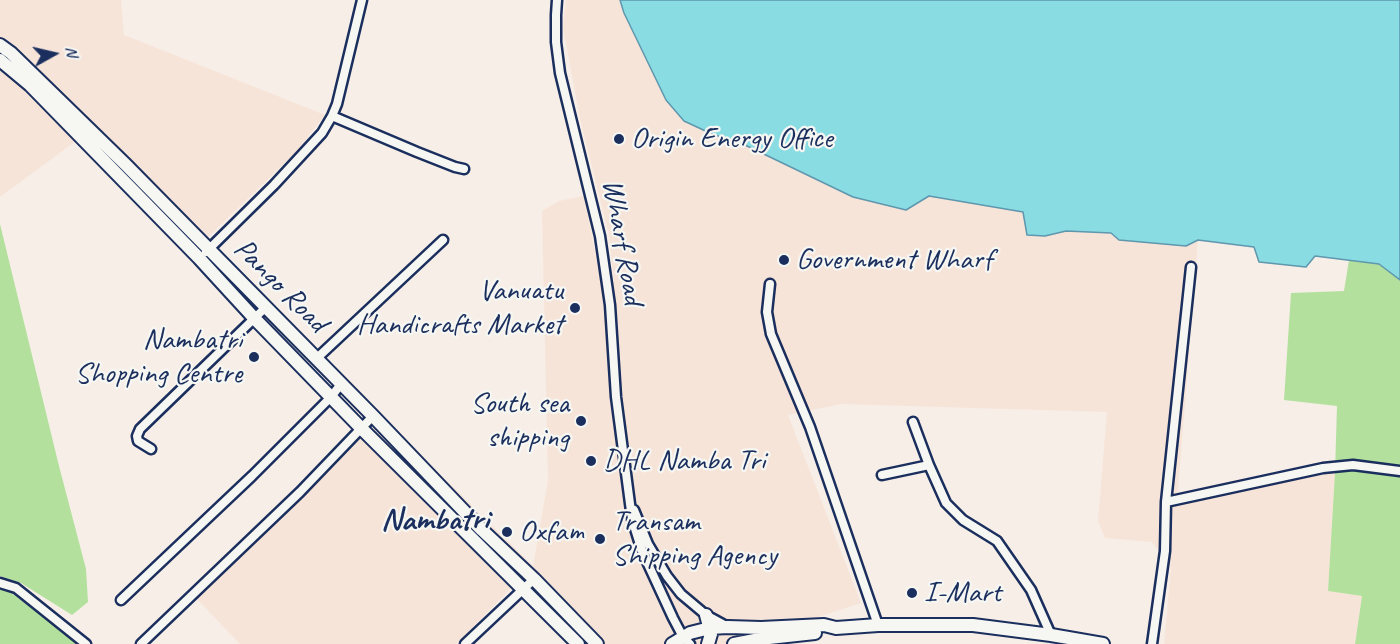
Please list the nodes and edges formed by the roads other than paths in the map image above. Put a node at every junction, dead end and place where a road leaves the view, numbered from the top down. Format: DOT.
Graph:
graph roads {
  1 [pos="362,0"];
  2 [pos="557,0"];
  3 [pos="0,45"];
  4 [pos="0,60"];
  5 [pos="332,116"];
  6 [pos="464,169"];
  7 [pos="443,240"];
  8 [pos="204,254"];
  9 [pos="1191,267"];
  10 [pos="770,284"];
  11 [pos="266,307"];
  12 [pos="255,319"];
  13 [pos="316,359"];
  14 [pos="340,384"];
  15 [pos="331,397"];
  16 [pos="373,416"];
  17 [pos="913,422"];
  18 [pos="361,428"];
  19 [pos="151,449"];
  20 [pos="929,465"];
  21 [pos="1400,471"];
  22 [pos="882,475"];
  23 [pos="628,495"];
  24 [pos="1166,502"];
  25 [pos="534,579"];
  26 [pos="0,583"];
  27 [pos="523,588"];
  28 [pos="122,600"];
  29 [pos="706,615"];
  30 [pos="878,625"];
  31 [pos="729,627"];
  32 [pos="710,628"];
  33 [pos="836,628"];
  34 [pos="1051,635"];
  35 [pos="682,642"];
  36 [pos="86,644"];
  37 [pos="141,644"];
  38 [pos="465,644"];
  39 [pos="578,644"];
  40 [pos="597,644"];
  41 [pos="708,644"];
  42 [pos="734,644"];
  43 [pos="1103,644"];
  44 [pos="1152,644"];
  1 -- 5 [label="street"];
  2 -- 23 [label="street, Wharf Road"];
  3 -- 8 [label="street, Pango Road"];
  4 -- 8 [label="street, Pango Road"];
  5 -- 6 [label="street"];
  5 -- 8 [label="street"];
  7 -- 13 [label="street"];
  8 -- 11 [label="street, Pango Road"];
  8 -- 12 [label="street, Pango Road"];
  9 -- 24 [label="street"];
  10 -- 30 [label="street"];
  11 -- 12 [label="street"];
  11 -- 13 [label="street, Pango Road"];
  12 -- 15 [label="street, Pango Road"];
  12 -- 19 [label="street"];
  13 -- 14 [label="street, Pango Road"];
  14 -- 15 [label="street"];
  14 -- 16 [label="street, Pango Road"];
  15 -- 18 [label="street, Pango Road"];
  15 -- 28 [label="street"];
  16 -- 18 [label="street"];
  16 -- 25 [label="street, Pango Road"];
  17 -- 20 [label="street"];
  18 -- 27 [label="street, Pango Road"];
  18 -- 37 [label="street"];
  20 -- 22 [label="street"];
  20 -- 34 [label="street"];
  21 -- 24 [label="street"];
  23 -- 29 [label="street, Wharf Road"];
  23 -- 35 [label="street, Wharf Road"];
  24 -- 44 [label="street"];
  25 -- 27 [label="street"];
  25 -- 40 [label="street, Pango Road"];
  26 -- 36 [label="street"];
  27 -- 38 [label="street"];
  27 -- 39 [label="street, Pango Road"];
  29 -- 31 [label="street, Wharf Road"];
  29 -- 32 [label="street"];
  30 -- 33 [label="street"];
  30 -- 34 [label="street"];
  31 -- 32 [label="street"];
  31 -- 33 [label="street"];
  32 -- 35 [label="street"];
  32 -- 41 [label="street"];
  33 -- 42 [label="street"];
  34 -- 43 [label="street"];
}
